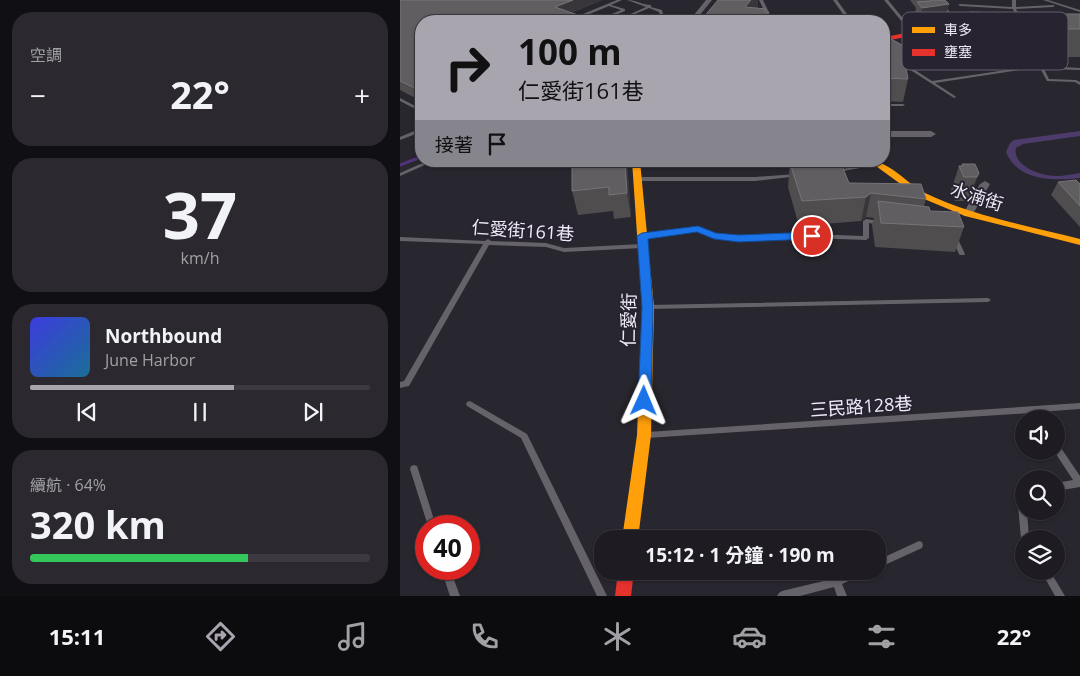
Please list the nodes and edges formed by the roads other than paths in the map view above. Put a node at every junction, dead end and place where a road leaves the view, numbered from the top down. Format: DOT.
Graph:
graph roads {
  1 [pos="620,0"];
  2 [pos="629,0"];
  3 [pos="709,0"];
  4 [pos="761,0"];
  5 [pos="835,0"];
  6 [pos="886,0"];
  7 [pos="939,0"];
  8 [pos="1014,0"];
  9 [pos="1044,0"];
  10 [pos="609,5"];
  11 [pos="960,5"];
  12 [pos="650,6"];
  13 [pos="1053,6"];
  14 [pos="1014,8"];
  15 [pos="1080,9"];
  16 [pos="948,12"];
  17 [pos="1016,12"];
  18 [pos="700,13"];
  19 [pos="709,14"];
  20 [pos="584,15"];
  21 [pos="612,15"];
  22 [pos="630,15"];
  23 [pos="662,15"];
  24 [pos="768,15"];
  25 [pos="846,15"];
  26 [pos="902,19"];
  27 [pos="892,57"];
  28 [pos="902,63"];
  29 [pos="914,70"];
  30 [pos="1025,70"];
  31 [pos="1041,70"];
  32 [pos="934,82"];
  33 [pos="1080,84"];
  34 [pos="954,97"];
  35 [pos="400,99"];
  36 [pos="903,104"];
  37 [pos="890,105"];
  38 [pos="415,108"];
  39 [pos="415,133"];
  40 [pos="890,134"];
  41 [pos="931,134"];
  42 [pos="400,139"];
  43 [pos="418,167"];
  44 [pos="637,167"];
  45 [pos="855,167"];
  46 [pos="881,167"];
  47 [pos="830,172"];
  48 [pos="400,175"];
  49 [pos="801,175"];
  50 [pos="638,180"];
  51 [pos="985,184"];
  52 [pos="968,214"];
  53 [pos="886,223"];
  54 [pos="945,230"];
  55 [pos="400,239"];
  56 [pos="488,241"];
  57 [pos="643,241"];
  58 [pos="1080,242"];
  59 [pos="962,254"];
  60 [pos="988,300"];
  61 [pos="648,307"];
  62 [pos="400,385"];
  63 [pos="470,404"];
  64 [pos="1080,406"];
  65 [pos="1032,409"];
  66 [pos="644,435"];
  67 [pos="1065,460"];
  68 [pos="414,469"];
  69 [pos="1080,483"];
  70 [pos="1065,486"];
  71 [pos="429,515"];
  72 [pos="631,530"];
  73 [pos="919,546"];
  74 [pos="886,560"];
  75 [pos="449,580"];
  76 [pos="625,580"];
  77 [pos="841,580"];
  78 [pos="1050,580"];
  79 [pos="837,582"];
  80 [pos="454,596"];
  81 [pos="602,596"];
  82 [pos="623,596"];
  83 [pos="782,596"];
  84 [pos="842,596"];
  85 [pos="1060,596"];
  1 -- 10 [label="lane"];
  2 -- 12 [label="lane"];
  3 -- 18 [label="street"];
  4 -- 24 [label="lane"];
  5 -- 25 [label="lane"];
  6 -- 26 [label="lane"];
  7 -- 16 [label="lane"];
  8 -- 14 [label="lane"];
  9 -- 15 [label="lane"];
  10 -- 20 [label="lane"];
  10 -- 21 [label="lane"];
  11 -- 14 [label="lane"];
  12 -- 22 [label="lane"];
  12 -- 23 [label="lane"];
  13 -- 14 [label="lane"];
  14 -- 17 [label="lane"];
  18 -- 19 [label="lane"];
  27 -- 28 [label="lane"];
  29 -- 32 [label="lane"];
  30 -- 32 [label="lane"];
  31 -- 33 [label="lane"];
  32 -- 34 [label="lane"];
  35 -- 38 [label="lane"];
  36 -- 37 [label="lane"];
  39 -- 42 [label="lane"];
  40 -- 41 [label="street"];
  43 -- 48 [label="lane"];
  44 -- 50 [label="street, 仁愛街"];
  45 -- 47 [label="lane"];
  46 -- 52 [label="street, 水湳街"];
  49 -- 50 [label="lane"];
  50 -- 57 [label="street, 仁愛街"];
  51 -- 52 [label="street"];
  52 -- 58 [label="street, 水湳街"];
  53 -- 57 [label="lane, 仁愛街161巷"];
  54 -- 59 [label="lane"];
  55 -- 56 [label="lane, 仁愛街161巷"];
  56 -- 57 [label="lane, 仁愛街161巷"];
  56 -- 62 [label="lane"];
  57 -- 61 [label="street, 仁愛街"];
  60 -- 61 [label="lane"];
  61 -- 66 [label="street, 仁愛街"];
  63 -- 81 [label="lane"];
  64 -- 65 [label="lane, 三民路128巷"];
  65 -- 66 [label="lane, 三民路128巷"];
  66 -- 72 [label="street, 仁愛街"];
  67 -- 69 [label="lane"];
  68 -- 71 [label="lane"];
  69 -- 70 [label="lane"];
  73 -- 74 [label="lane"];
  75 -- 80 [label="lane"];
  76 -- 82 [label="street"];
  77 -- 79 [label="lane"];
  78 -- 85 [label="lane"];
  79 -- 83 [label="lane"];
  79 -- 84 [label="lane"];
}
